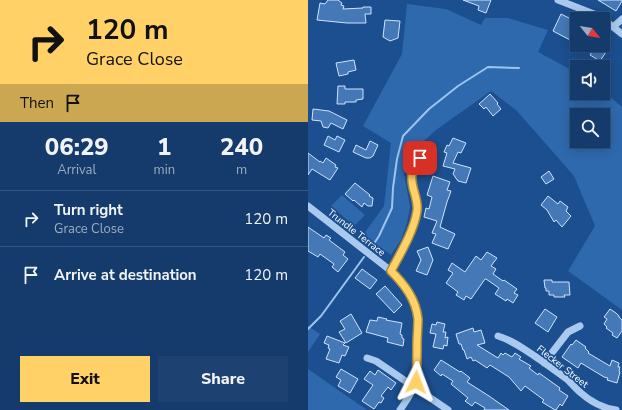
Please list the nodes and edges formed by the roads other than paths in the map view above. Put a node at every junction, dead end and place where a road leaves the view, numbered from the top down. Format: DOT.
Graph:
graph roads {
  1 [pos="558,0"];
  2 [pos="589,12"];
  3 [pos="622,19"];
  4 [pos="610,24"];
  5 [pos="614,27"];
  6 [pos="622,34"];
  7 [pos="420,158"];
  8 [pos="308,206"];
  9 [pos="391,271"];
  10 [pos="580,326"];
  11 [pos="498,336"];
  12 [pos="367,358"];
  13 [pos="544,363"];
  14 [pos="414,386"];
  15 [pos="400,410"];
  16 [pos="448,410"];
  17 [pos="616,410"];
  1 -- 2 [label="street"];
  3 -- 5 [label="street"];
  4 -- 5 [label="street"];
  5 -- 6 [label="street"];
  7 -- 9 [label="street"];
  8 -- 9 [label="street, Trundle Terrace"];
  9 -- 14 [label="street, Trundle Terrace"];
  10 -- 13 [label="street"];
  11 -- 13 [label="street, Flecker Street"];
  12 -- 14 [label="street"];
  13 -- 17 [label="street, Flecker Street"];
  14 -- 15 [label="street"];
  14 -- 16 [label="street"];
}
